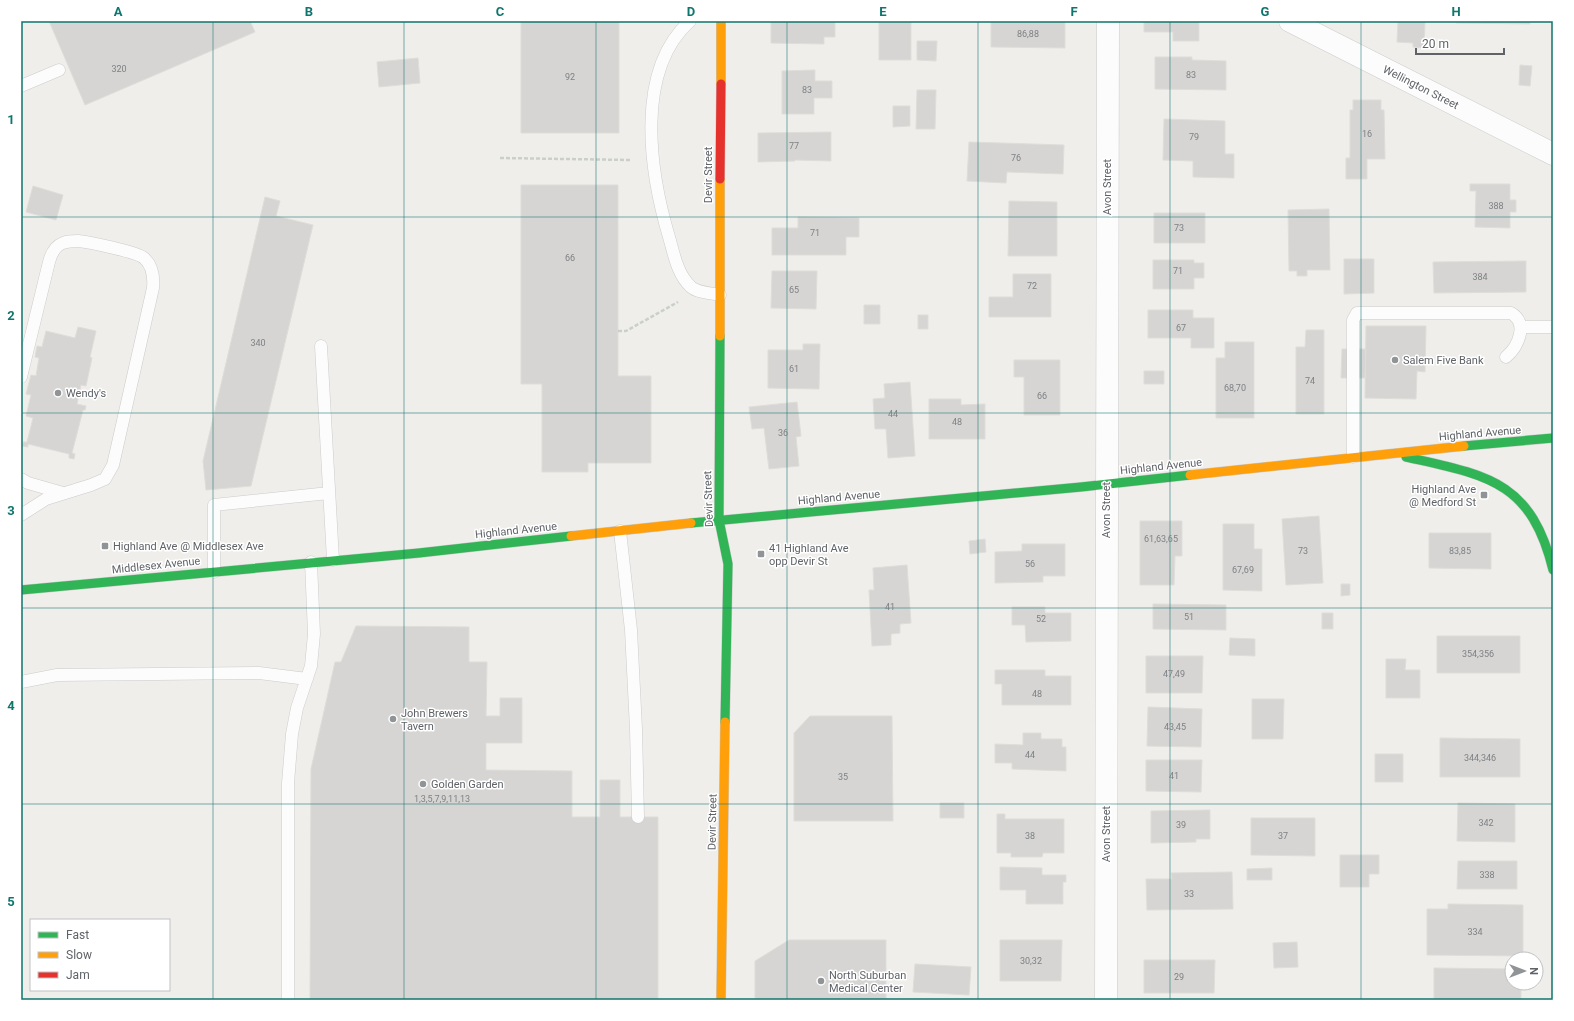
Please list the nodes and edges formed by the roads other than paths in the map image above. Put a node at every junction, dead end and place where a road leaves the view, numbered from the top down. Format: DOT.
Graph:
graph roads {
  1 [pos="690,21"];
  2 [pos="721,21"];
  3 [pos="1108,21"];
  4 [pos="1290,21"];
  5 [pos="59,70"];
  6 [pos="21,86"];
  7 [pos="1553,154"];
  8 [pos="720,295"];
  9 [pos="1521,327"];
  10 [pos="1553,327"];
  11 [pos="320,346"];
  12 [pos="1506,357"];
  13 [pos="21,378"];
  14 [pos="1553,438"];
  15 [pos="1386,454"];
  16 [pos="1353,457"];
  17 [pos="21,479"];
  18 [pos="1106,484"];
  19 [pos="329,493"];
  20 [pos="64,494"];
  21 [pos="21,515"];
  22 [pos="719,520"];
  23 [pos="620,531"];
  24 [pos="333,560"];
  25 [pos="311,562"];
  26 [pos="294,564"];
  27 [pos="1553,570"];
  28 [pos="214,572"];
  29 [pos="21,590"];
  30 [pos="307,679"];
  31 [pos="21,682"];
  32 [pos="638,817"];
  33 [pos="288,1000"];
  34 [pos="721,1000"];
  35 [pos="1106,1000"];
  1 -- 8 [label="lane"];
  2 -- 8 [label="main road, Devir Street"];
  3 -- 18 [label="street, Avon Street"];
  4 -- 7 [label="street, Wellington Street"];
  5 -- 6 [label="lane"];
  8 -- 22 [label="main road, Devir Street"];
  9 -- 10 [label="lane"];
  9 -- 12 [label="lane"];
  9 -- 16 [label="lane"];
  11 -- 19 [label="lane"];
  13 -- 20 [label="lane"];
  14 -- 15 [label="main road, Highland Avenue"];
  15 -- 16 [label="main road, Highland Avenue"];
  15 -- 27 [label="main road, Highland Avenue"];
  16 -- 18 [label="main road, Highland Avenue"];
  17 -- 20 [label="lane"];
  18 -- 22 [label="main road, Highland Avenue"];
  18 -- 35 [label="street, Avon Street"];
  19 -- 24 [label="lane"];
  19 -- 28 [label="lane"];
  20 -- 21 [label="lane"];
  22 -- 23 [label="main road, Highland Avenue"];
  22 -- 34 [label="main road, Devir Street"];
  23 -- 24 [label="main road, Highland Avenue"];
  23 -- 32 [label="lane"];
  24 -- 25 [label="main road, Highland Avenue"];
  25 -- 26 [label="main road, Highland Avenue"];
  25 -- 30 [label="lane"];
  26 -- 28 [label="main road, Middlesex Avenue"];
  28 -- 29 [label="main road, Middlesex Avenue"];
  30 -- 31 [label="lane"];
  30 -- 33 [label="lane"];
}
